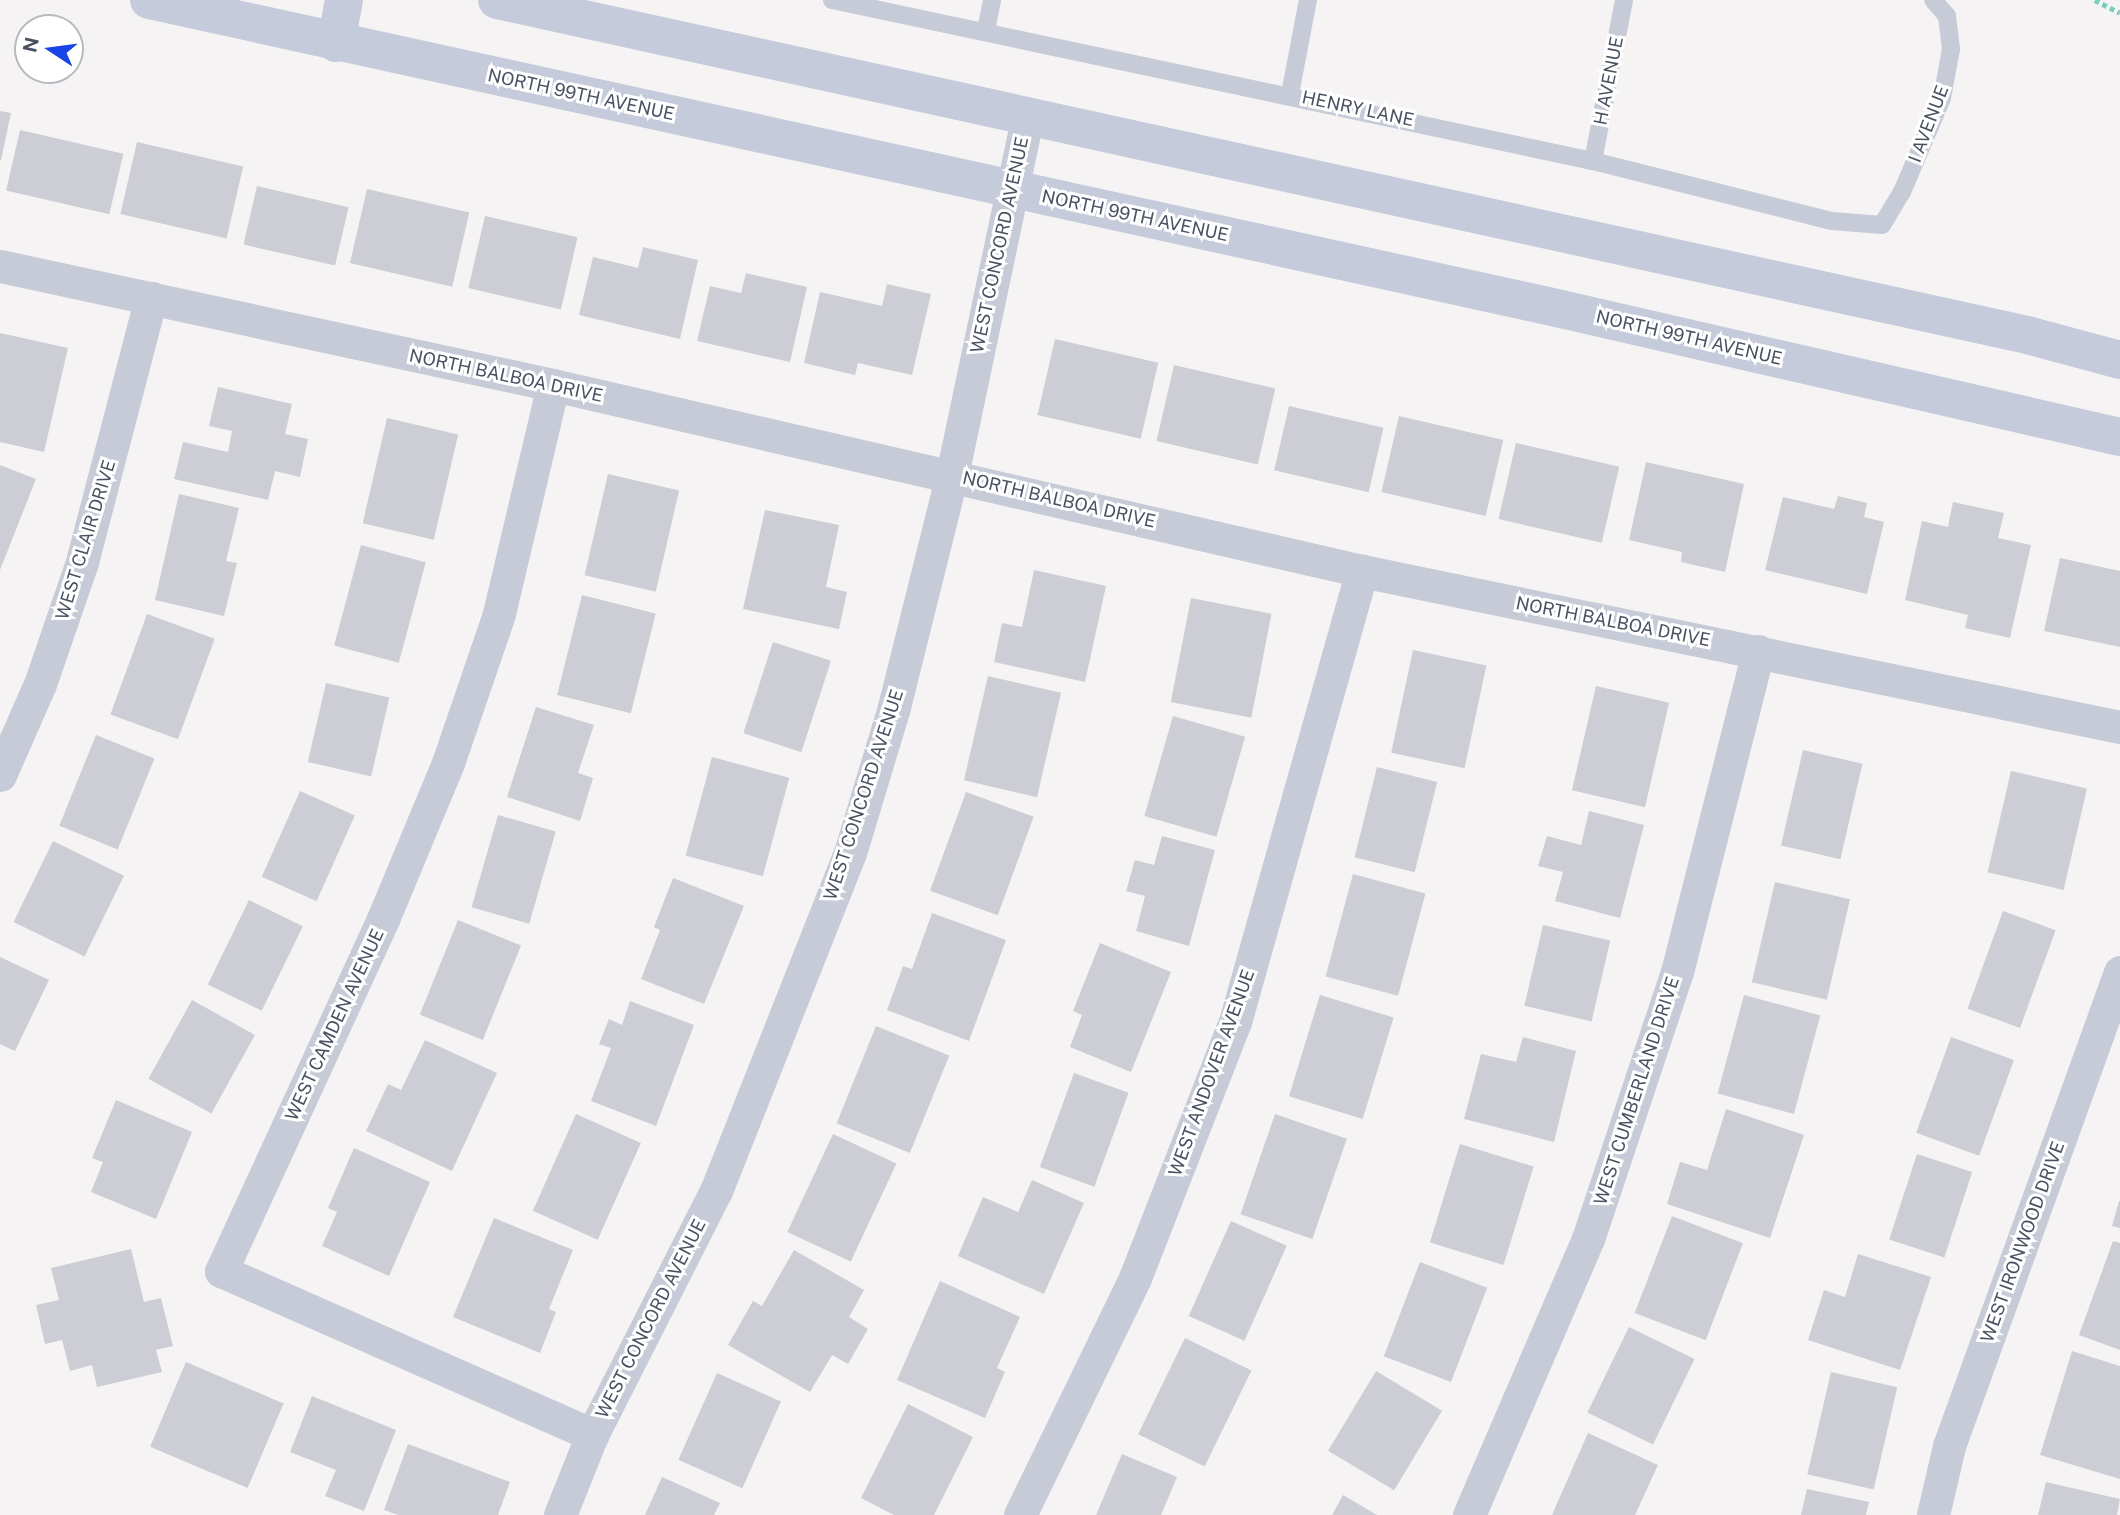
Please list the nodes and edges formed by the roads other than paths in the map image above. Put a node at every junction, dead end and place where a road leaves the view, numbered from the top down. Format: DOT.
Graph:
graph roads {
  1 [pos="149,0"];
  2 [pos="344,0"];
  3 [pos="497,0"];
  4 [pos="832,0"];
  5 [pos="992,0"];
  6 [pos="1308,0"];
  7 [pos="1625,0"];
  8 [pos="1933,0"];
  9 [pos="986,31"];
  10 [pos="336,43"];
  11 [pos="1290,94"];
  12 [pos="1028,116"];
  13 [pos="1593,161"];
  14 [pos="1012,189"];
  15 [pos="1882,225"];
  16 [pos="0,266"];
  17 [pos="151,298"];
  18 [pos="2120,360"];
  19 [pos="553,385"];
  20 [pos="2120,437"];
  21 [pos="951,475"];
  22 [pos="1362,571"];
  23 [pos="1758,651"];
  24 [pos="2120,727"];
  25 [pos="0,775"];
  26 [pos="2120,972"];
  27 [pos="592,1435"];
  28 [pos="560,1515"];
  29 [pos="1020,1515"];
  30 [pos="1469,1515"];
  31 [pos="1933,1515"];
  1 -- 10 [label="main road, NORTH 99TH AVENUE"];
  2 -- 10 [label="main road"];
  3 -- 12 [label="main road"];
  4 -- 9 [label="lane, HENRY LANE"];
  5 -- 9 [label="lane"];
  6 -- 11 [label="lane"];
  7 -- 13 [label="lane, H AVENUE"];
  8 -- 15 [label="lane, I AVENUE"];
  9 -- 11 [label="lane, HENRY LANE"];
  10 -- 14 [label="main road, NORTH 99TH AVENUE"];
  11 -- 13 [label="lane, HENRY LANE"];
  12 -- 14 [label="street, WEST CONCORD AVENUE"];
  12 -- 18 [label="main road"];
  13 -- 15 [label="lane, HENRY LANE"];
  14 -- 20 [label="main road, NORTH 99TH AVENUE"];
  14 -- 21 [label="street, WEST CONCORD AVENUE"];
  16 -- 17 [label="street, NORTH BALBOA DRIVE"];
  17 -- 19 [label="street, NORTH BALBOA DRIVE"];
  17 -- 25 [label="street, WEST CLAIR DRIVE"];
  19 -- 21 [label="street, NORTH BALBOA DRIVE"];
  19 -- 27 [label="street, WEST CAMDEN AVENUE"];
  21 -- 22 [label="street, NORTH BALBOA DRIVE"];
  21 -- 27 [label="street, WEST CONCORD AVENUE"];
  22 -- 23 [label="street, NORTH BALBOA DRIVE"];
  22 -- 29 [label="street, WEST ANDOVER AVENUE"];
  23 -- 24 [label="street, NORTH BALBOA DRIVE"];
  23 -- 30 [label="street, WEST CUMBERLAND DRIVE"];
  26 -- 31 [label="street, WEST IRONWOOD DRIVE"];
  27 -- 28 [label="street, WEST CONCORD AVENUE"];
}
